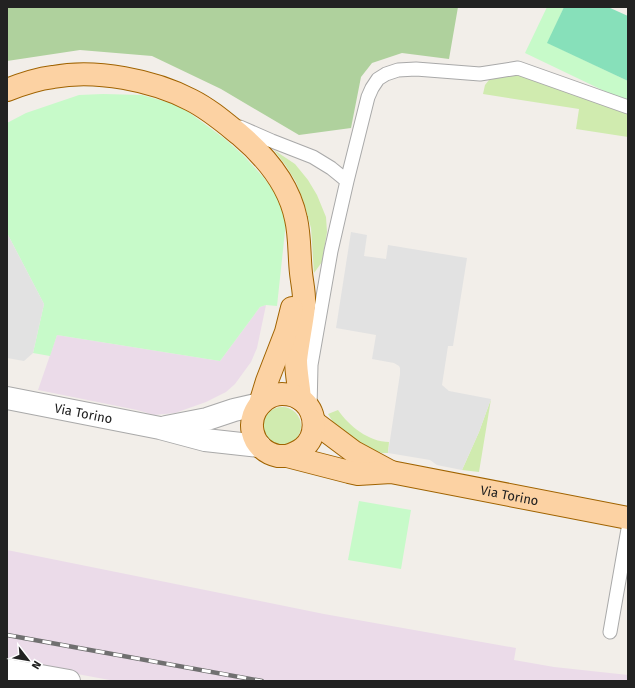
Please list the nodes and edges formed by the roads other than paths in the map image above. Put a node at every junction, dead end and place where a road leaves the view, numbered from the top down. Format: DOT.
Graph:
graph roads {
  1 [pos="7,90"];
  2 [pos="628,107"];
  3 [pos="214,114"];
  4 [pos="347,181"];
  5 [pos="301,272"];
  6 [pos="7,398"];
  7 [pos="260,404"];
  8 [pos="308,410"];
  9 [pos="160,428"];
  10 [pos="260,446"];
  11 [pos="287,456"];
  12 [pos="391,472"];
  13 [pos="628,518"];
  14 [pos="628,529"];
  15 [pos="610,632"];
  16 [pos="7,670"];
  17 [pos="68,681"];
  1 -- 3 [label="main road"];
  2 -- 4 [label="lane"];
  3 -- 4 [label="lane"];
  3 -- 5 [label="main road"];
  4 -- 8 [label="lane"];
  5 -- 7 [label="main road"];
  5 -- 8 [label="main road"];
  6 -- 9 [label="street, Via Torino"];
  7 -- 8 [label="main road, Via Torino"];
  7 -- 9 [label="street, Via Torino"];
  7 -- 10 [label="main road"];
  8 -- 11 [label="main road"];
  8 -- 12 [label="main road, Via Torino"];
  9 -- 10 [label="street, Via Torino"];
  10 -- 11 [label="main road, Via Torino"];
  11 -- 12 [label="main road, Via Torino"];
  12 -- 13 [label="main road, Via Torino"];
  14 -- 15 [label="lane"];
  16 -- 17 [label="street"];
}
